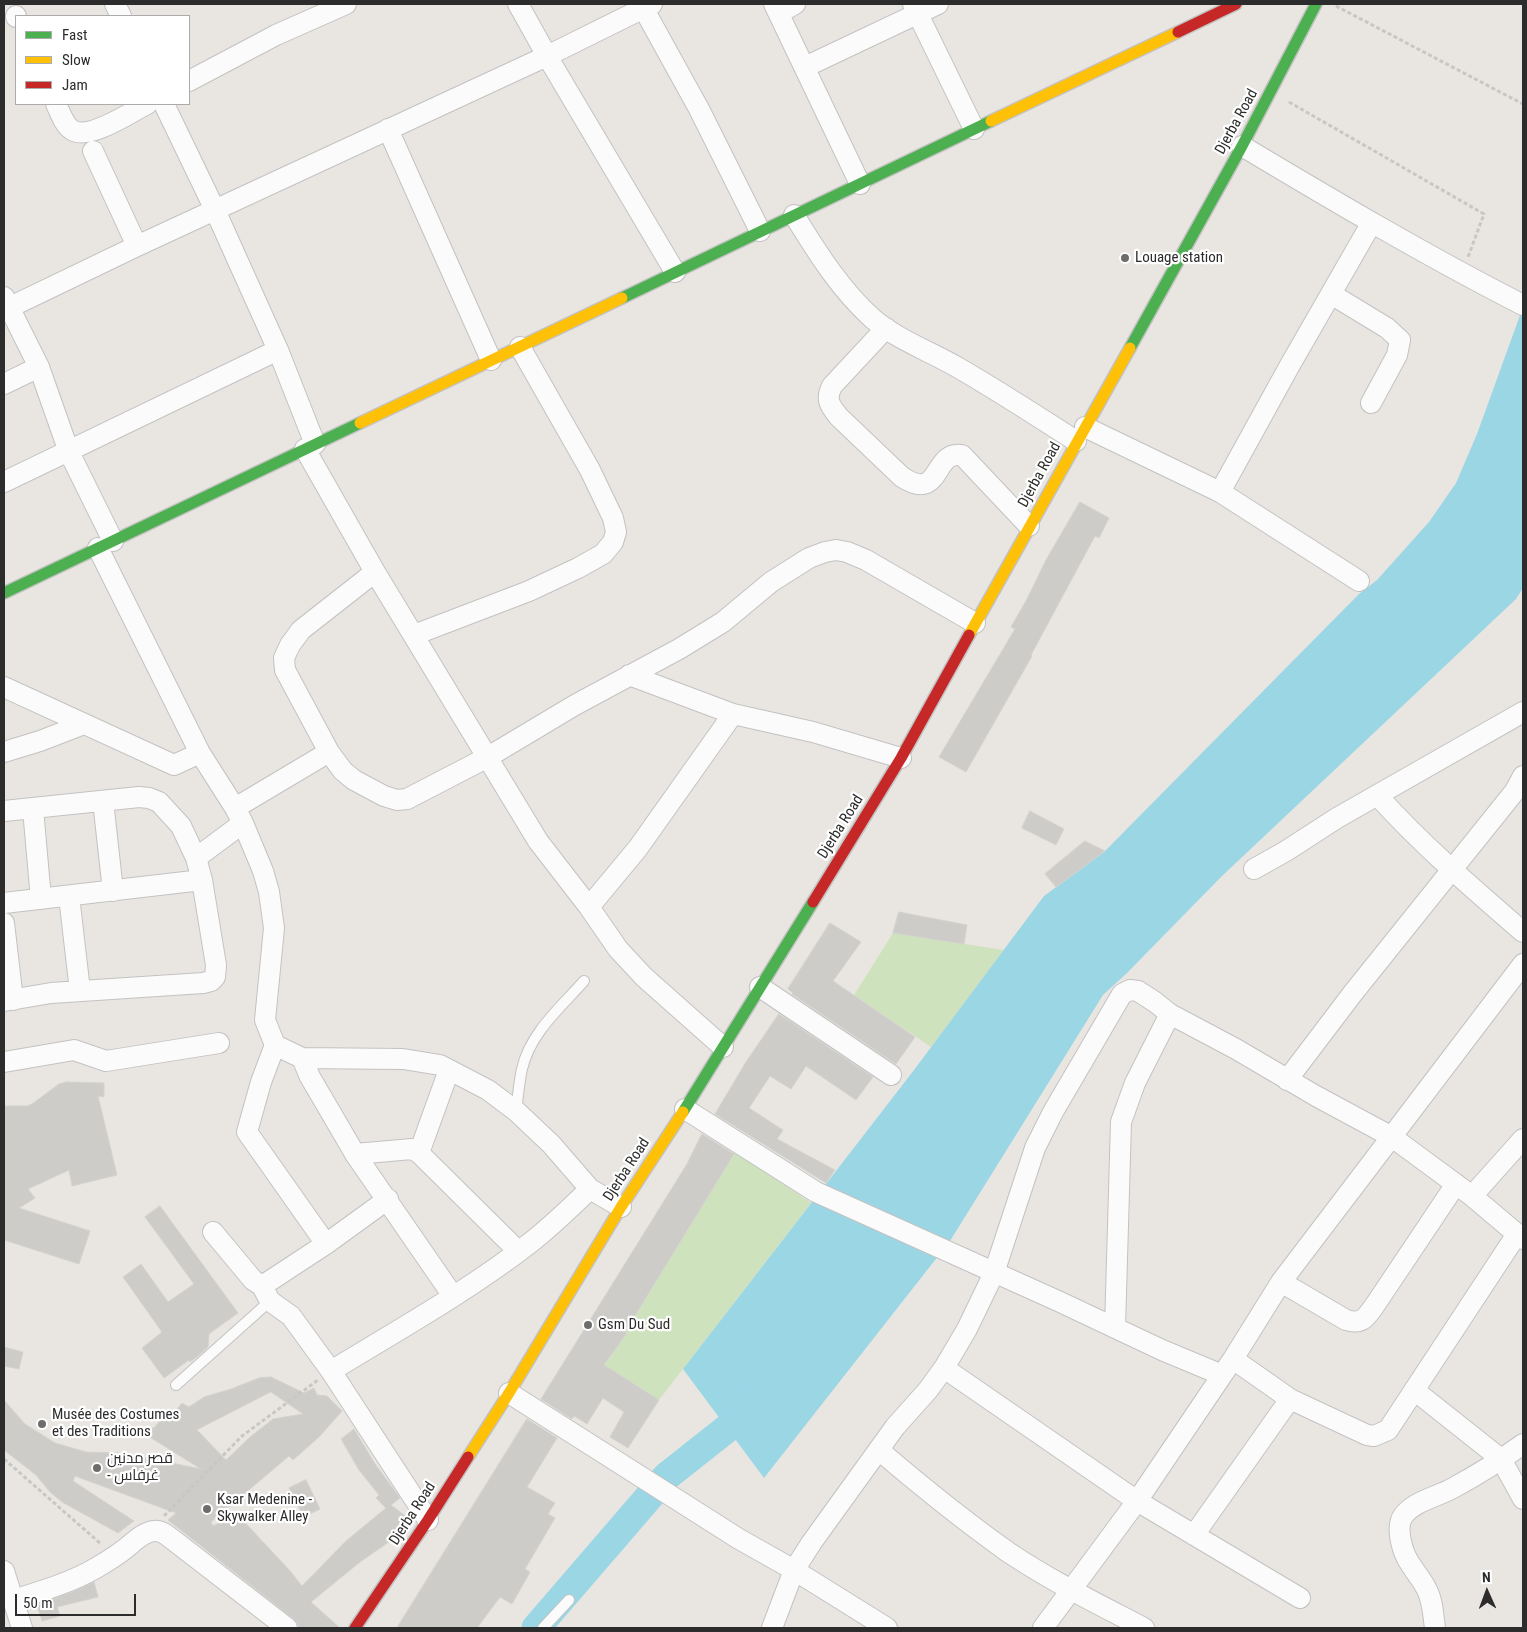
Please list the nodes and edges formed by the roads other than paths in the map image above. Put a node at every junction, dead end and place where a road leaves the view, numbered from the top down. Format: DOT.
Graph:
graph roads {
  1 [pos="114,4"];
  2 [pos="346,4"];
  3 [pos="518,4"];
  4 [pos="938,4"];
  5 [pos="1236,4"];
  6 [pos="1316,4"];
  7 [pos="645,5"];
  8 [pos="783,7"];
  9 [pos="915,9"];
  10 [pos="1309,10"];
  11 [pos="120,15"];
  12 [pos="547,56"];
  13 [pos="805,68"];
  14 [pos="190,81"];
  15 [pos="56,105"];
  16 [pos="145,105"];
  17 [pos="164,105"];
  18 [pos="388,129"];
  19 [pos="974,129"];
  20 [pos="1242,146"];
  21 [pos="93,151"];
  22 [pos="860,184"];
  23 [pos="215,210"];
  24 [pos="794,215"];
  25 [pos="1372,224"];
  26 [pos="760,231"];
  27 [pos="137,246"];
  28 [pos="675,272"];
  29 [pos="1331,294"];
  30 [pos="6,305"];
  31 [pos="1523,305"];
  32 [pos="886,328"];
  33 [pos="520,346"];
  34 [pos="278,350"];
  35 [pos="491,360"];
  36 [pos="39,367"];
  37 [pos="4,384"];
  38 [pos="1371,404"];
  39 [pos="1080,434"];
  40 [pos="310,447"];
  41 [pos="69,452"];
  42 [pos="4,482"];
  43 [pos="1220,492"];
  44 [pos="1029,526"];
  45 [pos="105,545"];
  46 [pos="375,572"];
  47 [pos="1358,581"];
  48 [pos="4,593"];
  49 [pos="975,623"];
  50 [pos="414,635"];
  51 [pos="629,675"];
  52 [pos="4,687"];
  53 [pos="1523,712"];
  54 [pos="733,714"];
  55 [pos="84,724"];
  56 [pos="4,752"];
  57 [pos="329,752"];
  58 [pos="200,753"];
  59 [pos="488,756"];
  60 [pos="901,758"];
  61 [pos="1523,776"];
  62 [pos="1377,795"];
  63 [pos="103,801"];
  64 [pos="33,809"];
  65 [pos="4,811"];
  66 [pos="239,816"];
  67 [pos="196,858"];
  68 [pos="1254,869"];
  69 [pos="1451,871"];
  70 [pos="202,880"];
  71 [pos="113,891"];
  72 [pos="70,896"];
  73 [pos="41,899"];
  74 [pos="4,903"];
  75 [pos="589,907"];
  76 [pos="4,923"];
  77 [pos="1523,932"];
  78 [pos="1523,964"];
  79 [pos="584,981"];
  80 [pos="760,987"];
  81 [pos="80,991"];
  82 [pos="8,1001"];
  83 [pos="1170,1014"];
  84 [pos="219,1042"];
  85 [pos="275,1045"];
  86 [pos="723,1047"];
  87 [pos="302,1058"];
  88 [pos="4,1062"];
  89 [pos="449,1070"];
  90 [pos="891,1075"];
  91 [pos="1287,1080"];
  92 [pos="685,1109"];
  93 [pos="516,1111"];
  94 [pos="1392,1137"];
  95 [pos="1523,1139"];
  96 [pos="419,1153"];
  97 [pos="355,1154"];
  98 [pos="590,1189"];
  99 [pos="1464,1190"];
  100 [pos="388,1199"];
  101 [pos="621,1207"];
  102 [pos="213,1232"];
  103 [pos="1520,1236"];
  104 [pos="326,1244"];
  105 [pos="518,1251"];
  106 [pos="994,1273"];
  107 [pos="1281,1282"];
  108 [pos="266,1293"];
  109 [pos="453,1296"];
  110 [pos="1115,1328"];
  111 [pos="1234,1358"];
  112 [pos="944,1368"];
  113 [pos="331,1371"];
  114 [pos="1222,1375"];
  115 [pos="176,1385"];
  116 [pos="1414,1390"];
  117 [pos="508,1393"];
  118 [pos="1290,1399"];
  119 [pos="1523,1444"];
  120 [pos="880,1450"];
  121 [pos="1501,1459"];
  122 [pos="1523,1499"];
  123 [pos="1137,1501"];
  124 [pos="428,1520"];
  125 [pos="1194,1535"];
  126 [pos="794,1570"];
  127 [pos="4,1571"];
  128 [pos="1070,1590"];
  129 [pos="1300,1598"];
  130 [pos="13,1600"];
  131 [pos="569,1600"];
  132 [pos="22,1628"];
  133 [pos="287,1628"];
  134 [pos="355,1628"];
  135 [pos="543,1628"];
  136 [pos="772,1628"];
  137 [pos="888,1628"];
  138 [pos="1043,1628"];
  139 [pos="1144,1628"];
  140 [pos="1435,1628"];
  1 -- 11 [label="street"];
  2 -- 14 [label="street"];
  3 -- 12 [label="street"];
  4 -- 9 [label="street"];
  5 -- 19 [label="main road"];
  6 -- 10 [label="main road, Djerba Road"];
  7 -- 12 [label="street"];
  7 -- 26 [label="street"];
  8 -- 13 [label="street"];
  9 -- 13 [label="street"];
  9 -- 19 [label="street"];
  10 -- 20 [label="main road, Djerba Road"];
  12 -- 18 [label="street"];
  12 -- 28 [label="street"];
  13 -- 22 [label="street"];
  15 -- 16 [label="street"];
  17 -- 23 [label="street"];
  18 -- 23 [label="street"];
  18 -- 35 [label="street"];
  19 -- 22 [label="main road"];
  20 -- 25 [label="street"];
  20 -- 39 [label="main road, Djerba Road"];
  21 -- 27 [label="street"];
  22 -- 24 [label="main road"];
  23 -- 27 [label="street"];
  23 -- 34 [label="street"];
  24 -- 26 [label="main road"];
  24 -- 32 [label="street"];
  25 -- 29 [label="street"];
  25 -- 31 [label="street"];
  26 -- 28 [label="main road"];
  27 -- 30 [label="street"];
  28 -- 33 [label="main road"];
  29 -- 38 [label="street"];
  29 -- 43 [label="street"];
  30 -- 36 [label="street"];
  32 -- 39 [label="street"];
  32 -- 44 [label="street"];
  33 -- 35 [label="main road"];
  33 -- 50 [label="street"];
  34 -- 40 [label="street"];
  34 -- 41 [label="street"];
  35 -- 40 [label="main road"];
  36 -- 37 [label="street"];
  36 -- 41 [label="street"];
  39 -- 43 [label="street"];
  39 -- 44 [label="main road, Djerba Road"];
  40 -- 45 [label="main road"];
  40 -- 46 [label="street"];
  41 -- 42 [label="street"];
  41 -- 45 [label="street"];
  43 -- 47 [label="street"];
  44 -- 49 [label="main road, Djerba Road"];
  45 -- 48 [label="main road"];
  45 -- 58 [label="street"];
  46 -- 50 [label="street"];
  46 -- 57 [label="street"];
  49 -- 51 [label="street"];
  49 -- 60 [label="main road, Djerba Road"];
  50 -- 59 [label="street"];
  51 -- 54 [label="street"];
  51 -- 59 [label="street"];
  52 -- 55 [label="street"];
  53 -- 62 [label="street"];
  54 -- 60 [label="street"];
  54 -- 75 [label="street"];
  55 -- 56 [label="street"];
  55 -- 58 [label="street"];
  57 -- 59 [label="street"];
  57 -- 66 [label="street"];
  58 -- 66 [label="street"];
  59 -- 75 [label="street"];
  60 -- 80 [label="main road, Djerba Road"];
  61 -- 69 [label="street"];
  62 -- 68 [label="street"];
  62 -- 69 [label="street"];
  63 -- 64 [label="street"];
  63 -- 67 [label="street"];
  63 -- 71 [label="street"];
  64 -- 65 [label="street"];
  64 -- 73 [label="street"];
  66 -- 67 [label="street"];
  66 -- 85 [label="street"];
  67 -- 70 [label="street"];
  69 -- 77 [label="street"];
  69 -- 91 [label="street"];
  70 -- 71 [label="street"];
  70 -- 81 [label="street"];
  71 -- 72 [label="street"];
  72 -- 73 [label="street"];
  72 -- 81 [label="street"];
  73 -- 74 [label="street"];
  75 -- 86 [label="street"];
  76 -- 82 [label="street"];
  78 -- 94 [label="street"];
  79 -- 93 [label="lane"];
  80 -- 86 [label="main road, Djerba Road"];
  80 -- 90 [label="street"];
  81 -- 82 [label="street"];
  83 -- 91 [label="street"];
  83 -- 106 [label="street"];
  83 -- 110 [label="street"];
  84 -- 88 [label="street"];
  85 -- 87 [label="street"];
  85 -- 104 [label="street"];
  86 -- 92 [label="main road, Djerba Road"];
  87 -- 89 [label="street"];
  87 -- 97 [label="street"];
  89 -- 93 [label="street"];
  89 -- 96 [label="street"];
  91 -- 94 [label="street"];
  92 -- 101 [label="main road, Djerba Road"];
  92 -- 106 [label="street"];
  93 -- 98 [label="street"];
  94 -- 99 [label="street"];
  94 -- 107 [label="street"];
  95 -- 99 [label="street"];
  96 -- 97 [label="street"];
  96 -- 105 [label="street"];
  97 -- 100 [label="street"];
  98 -- 101 [label="street"];
  98 -- 105 [label="street"];
  99 -- 103 [label="street"];
  99 -- 107 [label="street"];
  100 -- 104 [label="street"];
  100 -- 109 [label="street"];
  101 -- 117 [label="main road, Djerba Road"];
  102 -- 108 [label="street"];
  103 -- 116 [label="street"];
  104 -- 108 [label="street"];
  105 -- 109 [label="street"];
  106 -- 110 [label="street"];
  106 -- 112 [label="street"];
  107 -- 111 [label="street"];
  108 -- 113 [label="street"];
  108 -- 115 [label="lane"];
  109 -- 113 [label="street"];
  110 -- 114 [label="street"];
  111 -- 114 [label="street"];
  111 -- 118 [label="street"];
  112 -- 120 [label="street"];
  112 -- 123 [label="street"];
  113 -- 124 [label="street"];
  114 -- 123 [label="street"];
  116 -- 118 [label="street"];
  116 -- 121 [label="street"];
  117 -- 124 [label="main road, Djerba Road"];
  117 -- 126 [label="street"];
  118 -- 125 [label="street"];
  119 -- 121 [label="street"];
  120 -- 126 [label="street"];
  120 -- 128 [label="street"];
  121 -- 122 [label="street"];
  121 -- 140 [label="street"];
  123 -- 125 [label="street"];
  123 -- 128 [label="street"];
  124 -- 134 [label="main road, Djerba Road"];
  125 -- 129 [label="street"];
  126 -- 136 [label="street"];
  126 -- 137 [label="street"];
  127 -- 130 [label="street"];
  128 -- 138 [label="street"];
  128 -- 139 [label="street"];
  130 -- 132 [label="street"];
  130 -- 133 [label="street"];
  131 -- 135 [label="lane"];
}
